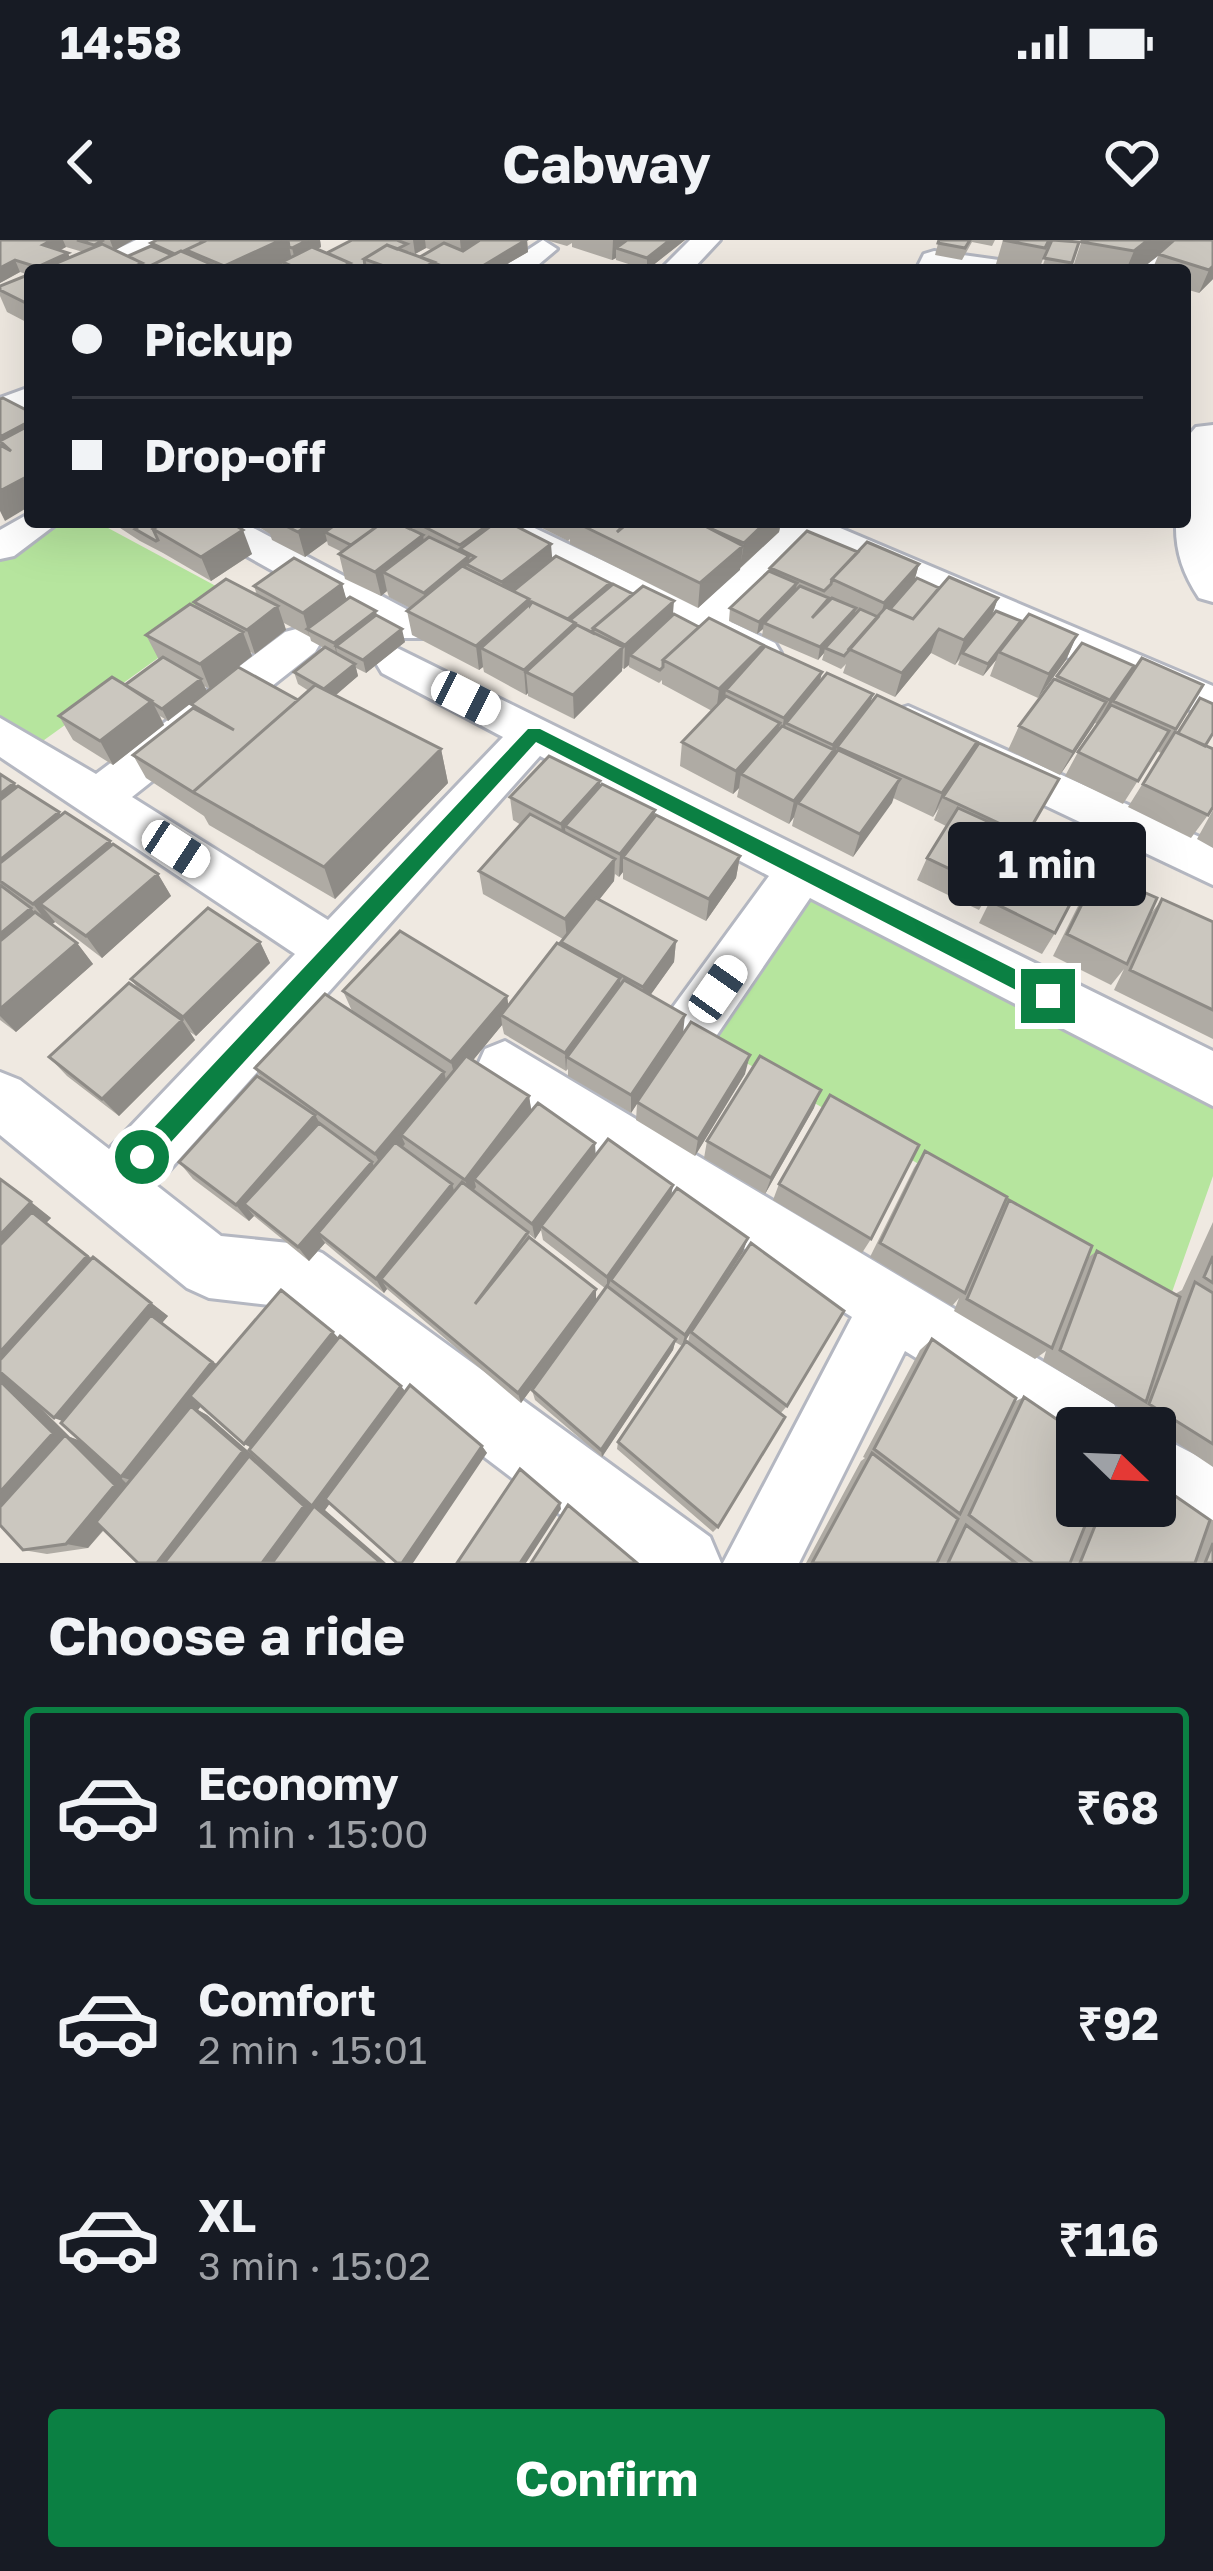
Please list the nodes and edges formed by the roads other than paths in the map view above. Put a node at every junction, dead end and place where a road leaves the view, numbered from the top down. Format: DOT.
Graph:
graph roads {
  1 [pos="161,240"];
  2 [pos="513,240"];
  3 [pos="706,240"];
  4 [pos="1186,240"];
  5 [pos="998,259"];
  6 [pos="103,264"];
  7 [pos="521,264"];
  8 [pos="681,264"];
  9 [pos="933,264"];
  10 [pos="1155,264"];
  11 [pos="1202,433"];
  12 [pos="30,528"];
  13 [pos="222,528"];
  14 [pos="503,528"];
  15 [pos="795,528"];
  16 [pos="808,528"];
  17 [pos="0,547"];
  18 [pos="1213,589"];
  19 [pos="701,626"];
  20 [pos="300,642"];
  21 [pos="808,676"];
  22 [pos="1213,705"];
  23 [pos="872,706"];
  24 [pos="534,733"];
  25 [pos="0,735"];
  26 [pos="98,799"];
  27 [pos="1213,865"];
  28 [pos="802,870"];
  29 [pos="333,951"];
  30 [pos="688,1031"];
  31 [pos="505,1066"];
  32 [pos="1213,1080"];
  33 [pos="0,1099"];
  34 [pos="110,1191"];
  35 [pos="893,1305"];
  36 [pos="1056,1407"];
  37 [pos="1176,1482"];
  38 [pos="1213,1505"];
  39 [pos="684,1563"];
  40 [pos="760,1563"];
  1 -- 6 [label="street"];
  2 -- 7 [label="street"];
  3 -- 8 [label="street"];
  4 -- 10 [label="street"];
  5 -- 9 [label="street"];
  11 -- 18 [label="street"];
  12 -- 17 [label="street"];
  13 -- 24 [label="street"];
  14 -- 19 [label="street"];
  15 -- 19 [label="street"];
  16 -- 22 [label="street"];
  19 -- 21 [label="street"];
  20 -- 26 [label="street"];
  23 -- 27 [label="street"];
  24 -- 28 [label="street"];
  24 -- 29 [label="street"];
  25 -- 26 [label="street"];
  26 -- 29 [label="street"];
  28 -- 30 [label="street"];
  28 -- 32 [label="street"];
  29 -- 34 [label="street"];
  31 -- 35 [label="street"];
  33 -- 34 [label="street"];
  34 -- 39 [label="street"];
  35 -- 36 [label="street"];
  35 -- 40 [label="street"];
  37 -- 38 [label="street"];
}
